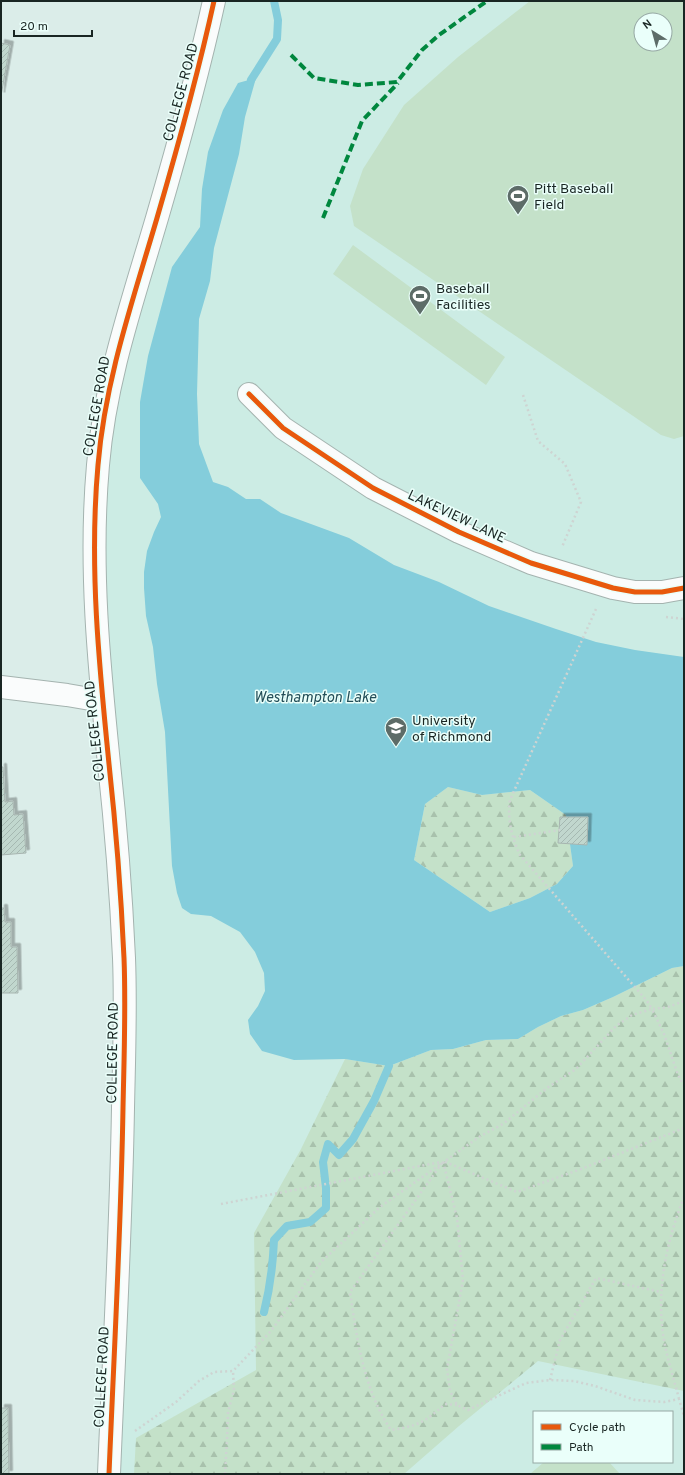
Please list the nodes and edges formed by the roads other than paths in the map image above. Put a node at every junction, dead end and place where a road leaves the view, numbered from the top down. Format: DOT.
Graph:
graph roads {
  1 [pos="214,1"];
  2 [pos="249,394"];
  3 [pos="684,588"];
  4 [pos="1,686"];
  5 [pos="102,701"];
  6 [pos="109,1474"];
  1 -- 5 [label="street, COLLEGE ROAD"];
  2 -- 3 [label="street, LAKEVIEW LANE"];
  4 -- 5 [label="street"];
  5 -- 6 [label="street, COLLEGE ROAD"];
}
